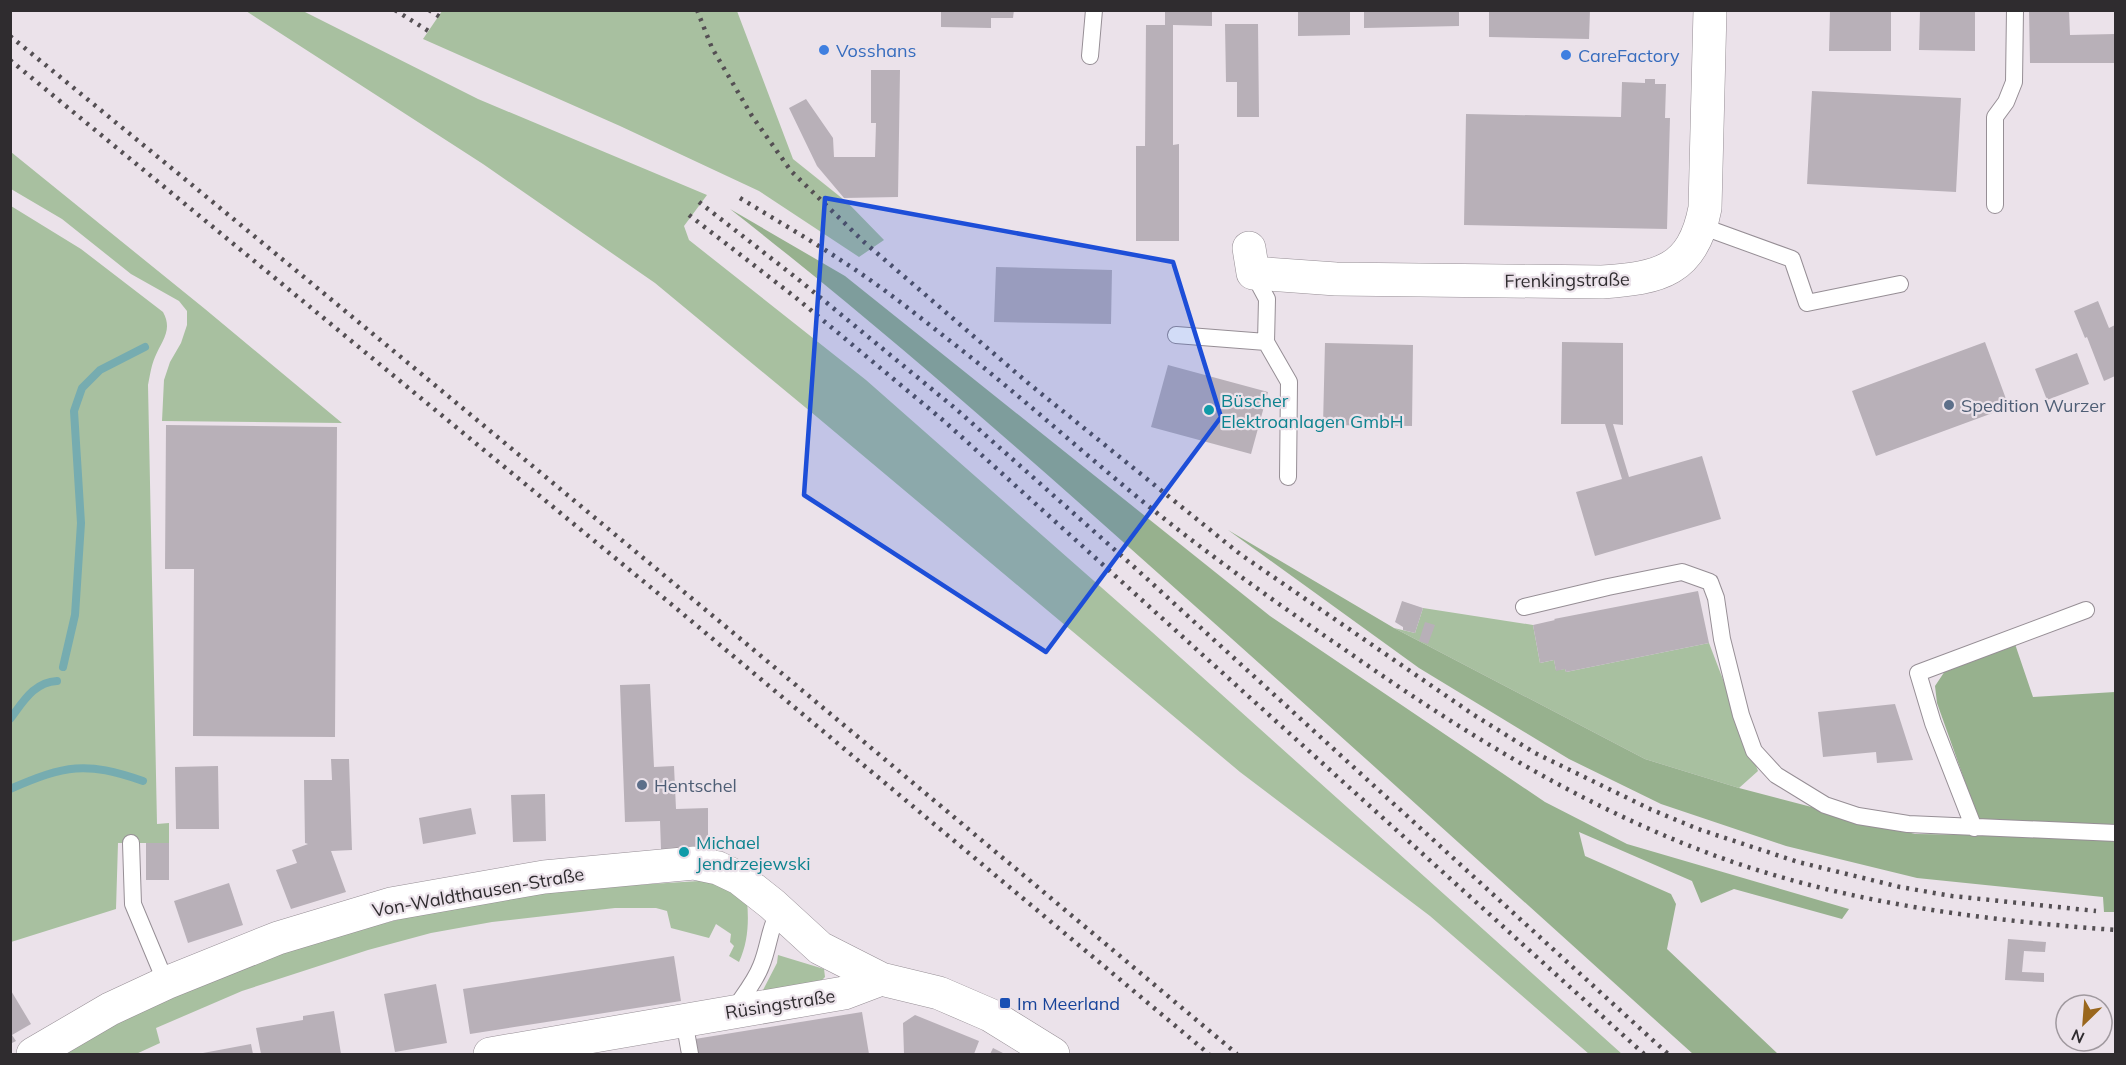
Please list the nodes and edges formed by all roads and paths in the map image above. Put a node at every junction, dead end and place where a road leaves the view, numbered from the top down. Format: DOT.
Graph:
graph roads {
  1 [pos="1094,10"];
  2 [pos="1710,10"];
  3 [pos="2015,10"];
  4 [pos="1090,56"];
  5 [pos="1995,205"];
  6 [pos="1701,226"];
  7 [pos="1251,260"];
  8 [pos="1900,284"];
  9 [pos="1176,334"];
  10 [pos="1266,342"];
  11 [pos="1288,477"];
  12 [pos="1524,607"];
  13 [pos="2086,610"];
  14 [pos="1974,828"];
  15 [pos="2115,833"];
  16 [pos="131,843"];
  17 [pos="779,911"];
  18 [pos="881,980"];
  19 [pos="166,983"];
  20 [pos="732,1011"];
  21 [pos="684,1020"];
  22 [pos="570,1047"];
  23 [pos="33,1054"];
  24 [pos="490,1054"];
  25 [pos="690,1054"];
  26 [pos="1053,1054"];
  1 -- 4 [label="lane"];
  2 -- 6 [label="street, Frenkingstraße"];
  3 -- 5 [label="lane"];
  6 -- 7 [label="street, Frenkingstraße"];
  6 -- 8 [label="lane"];
  7 -- 10 [label="lane"];
  9 -- 10 [label="lane"];
  10 -- 11 [label="lane"];
  12 -- 14 [label="lane"];
  13 -- 14 [label="lane"];
  14 -- 15 [label="lane"];
  16 -- 19 [label="lane"];
  17 -- 18 [label="street, Von-Waldthausen-Straße"];
  17 -- 19 [label="street, Von-Waldthausen-Straße"];
  17 -- 20 [label="lane"];
  18 -- 20 [label="street, Rüsingstraße"];
  18 -- 26 [label="street"];
  19 -- 23 [label="street, Von-Waldthausen-Straße"];
  20 -- 21 [label="street, Rüsingstraße"];
  21 -- 22 [label="street, Rüsingstraße"];
  21 -- 25 [label="lane"];
  22 -- 24 [label="street, Rüsingstraße"];
}
